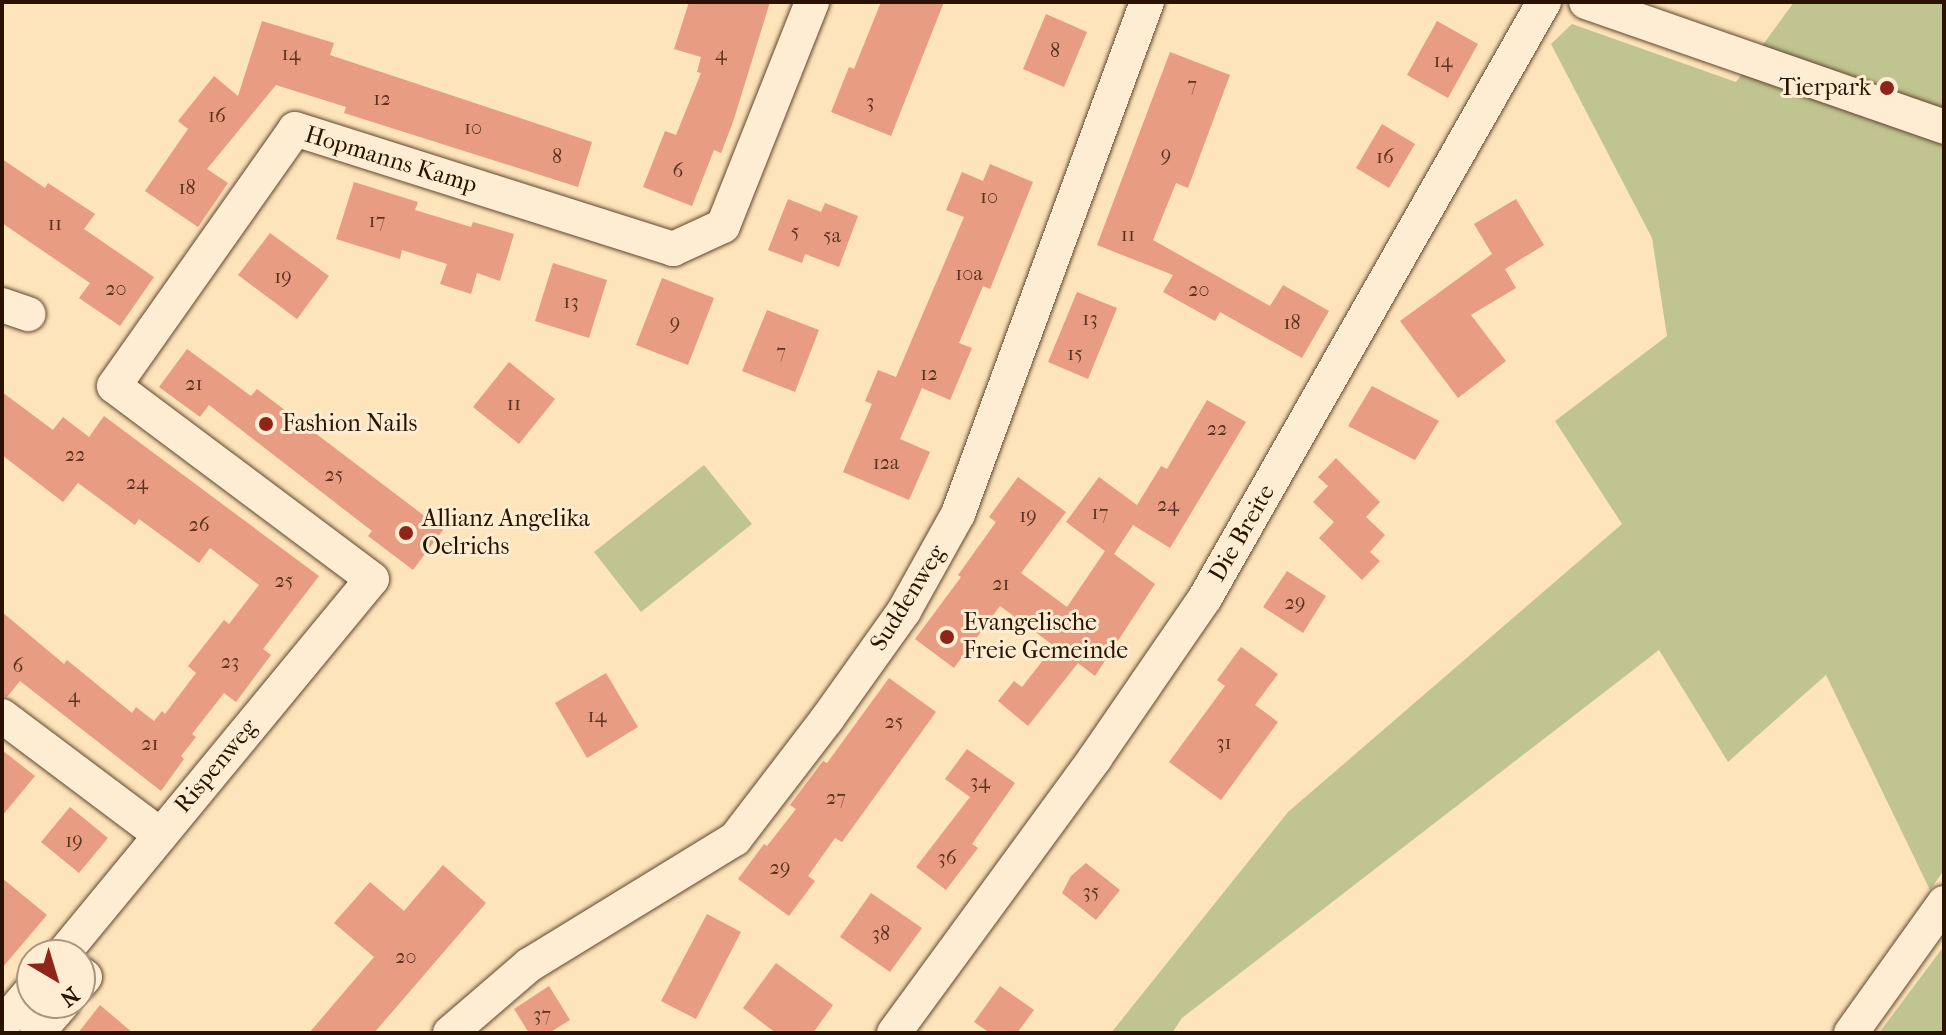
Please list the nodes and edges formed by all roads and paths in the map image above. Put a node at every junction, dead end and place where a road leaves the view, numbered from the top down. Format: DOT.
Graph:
graph roads {
  1 [pos="812,2"];
  2 [pos="1147,2"];
  3 [pos="1544,2"];
  4 [pos="1586,2"];
  5 [pos="1944,127"];
  6 [pos="372,579"];
  7 [pos="2,716"];
  8 [pos="159,834"];
  9 [pos="1944,903"];
  10 [pos="75,939"];
  11 [pos="16,1009"];
  12 [pos="2,1025"];
  13 [pos="450,1033"];
  14 [pos="894,1033"];
  15 [pos="1851,1033"];
  1 -- 6 [label="street, Hopmanns Kamp"];
  2 -- 13 [label="street, Suddenweg"];
  3 -- 14 [label="street, Die Breite"];
  4 -- 5 [label="street"];
  6 -- 8 [label="street, Rispenweg"];
  7 -- 8 [label="street"];
  8 -- 10 [label="street, Rispenweg"];
  9 -- 15 [label="street"];
  11 -- 12 [label="street"];
}
